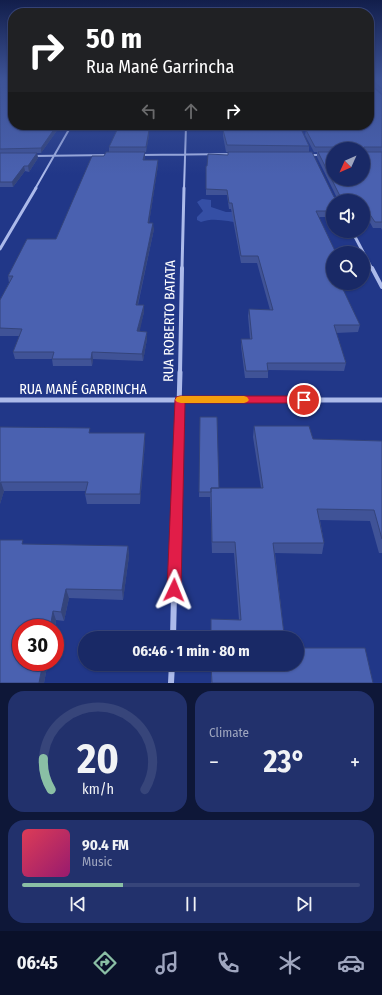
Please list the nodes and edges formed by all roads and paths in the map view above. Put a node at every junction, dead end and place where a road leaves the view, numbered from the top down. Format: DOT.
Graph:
graph roads {
  1 [pos="69,130"];
  2 [pos="186,130"];
  3 [pos="298,130"];
  4 [pos="302,137"];
  5 [pos="308,149"];
  6 [pos="186,154"];
  7 [pos="241,154"];
  8 [pos="303,154"];
  9 [pos="311,154"];
  10 [pos="116,155"];
  11 [pos="132,155"];
  12 [pos="326,155"];
  13 [pos="31,156"];
  14 [pos="54,156"];
  15 [pos="315,161"];
  16 [pos="356,238"];
  17 [pos="0,249"];
  18 [pos="382,287"];
  19 [pos="0,400"];
  20 [pos="180,400"];
  21 [pos="382,400"];
  22 [pos="173,631"];
  23 [pos="172,671"];
  24 [pos="171,683"];
  1 -- 14 [label="street"];
  2 -- 6 [label="street, RUA ROBERTO BATATA"];
  3 -- 4 [label="street"];
  5 -- 9 [label="street"];
  6 -- 7 [label="street"];
  6 -- 11 [label="street"];
  6 -- 20 [label="street, RUA ROBERTO BATATA"];
  8 -- 9 [label="street"];
  9 -- 12 [label="street"];
  9 -- 15 [label="street"];
  10 -- 14 [label="street"];
  13 -- 14 [label="street"];
  14 -- 17 [label="street"];
  16 -- 18 [label="street"];
  19 -- 20 [label="street, RUA MANÉ GARRINCHA"];
  20 -- 21 [label="street, RUA MANÉ GARRINCHA"];
  20 -- 22 [label="street, RUA ROBERTO BATATA"];
  23 -- 24 [label="street"];
}
